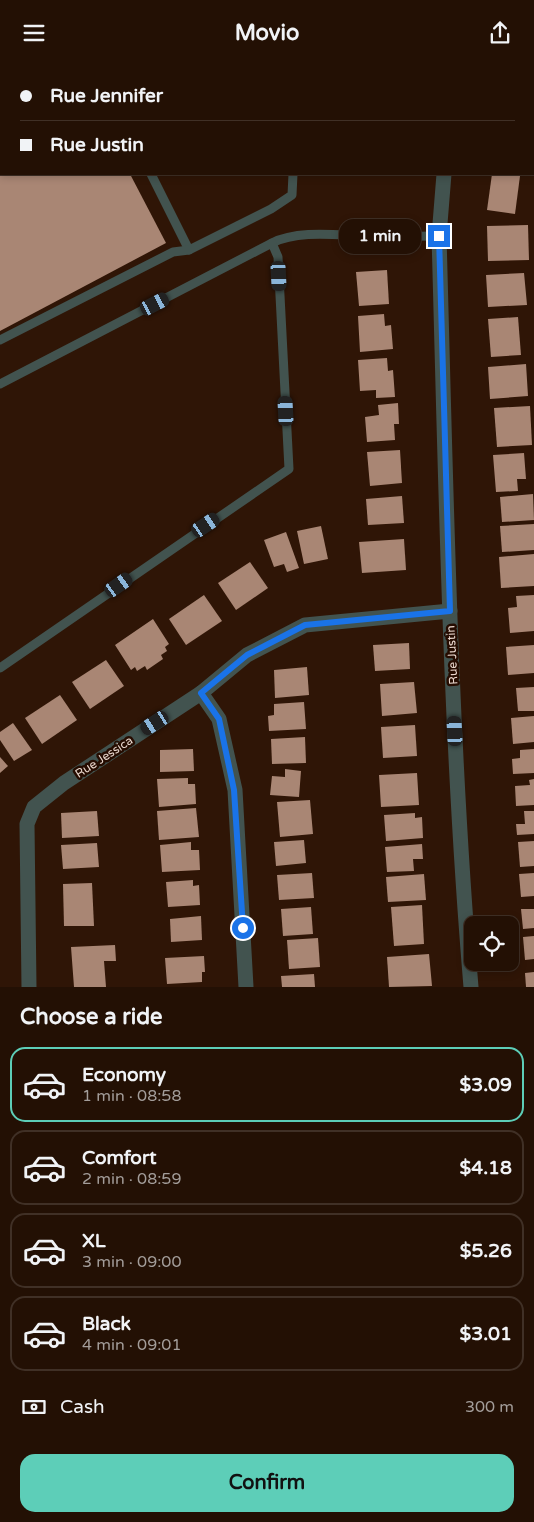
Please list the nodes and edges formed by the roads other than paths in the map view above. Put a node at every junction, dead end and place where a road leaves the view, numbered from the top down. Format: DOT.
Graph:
graph roads {
  1 [pos="152,175"];
  2 [pos="293,175"];
  3 [pos="444,175"];
  4 [pos="439,236"];
  5 [pos="272,243"];
  6 [pos="189,250"];
  7 [pos="0,340"];
  8 [pos="0,385"];
  9 [pos="450,611"];
  10 [pos="0,668"];
  11 [pos="201,693"];
  12 [pos="29,987"];
  13 [pos="246,987"];
  14 [pos="471,987"];
  1 -- 6 [label="lane"];
  2 -- 6 [label="lane"];
  3 -- 4 [label="street, Rue Justin"];
  4 -- 5 [label="lane"];
  4 -- 9 [label="street, Rue Justin"];
  5 -- 8 [label="lane"];
  5 -- 10 [label="lane"];
  6 -- 7 [label="lane"];
  9 -- 11 [label="street, Rue Jessica"];
  9 -- 14 [label="street, Rue Justin"];
  11 -- 12 [label="street, Rue Jessica"];
  11 -- 13 [label="street"];
}
